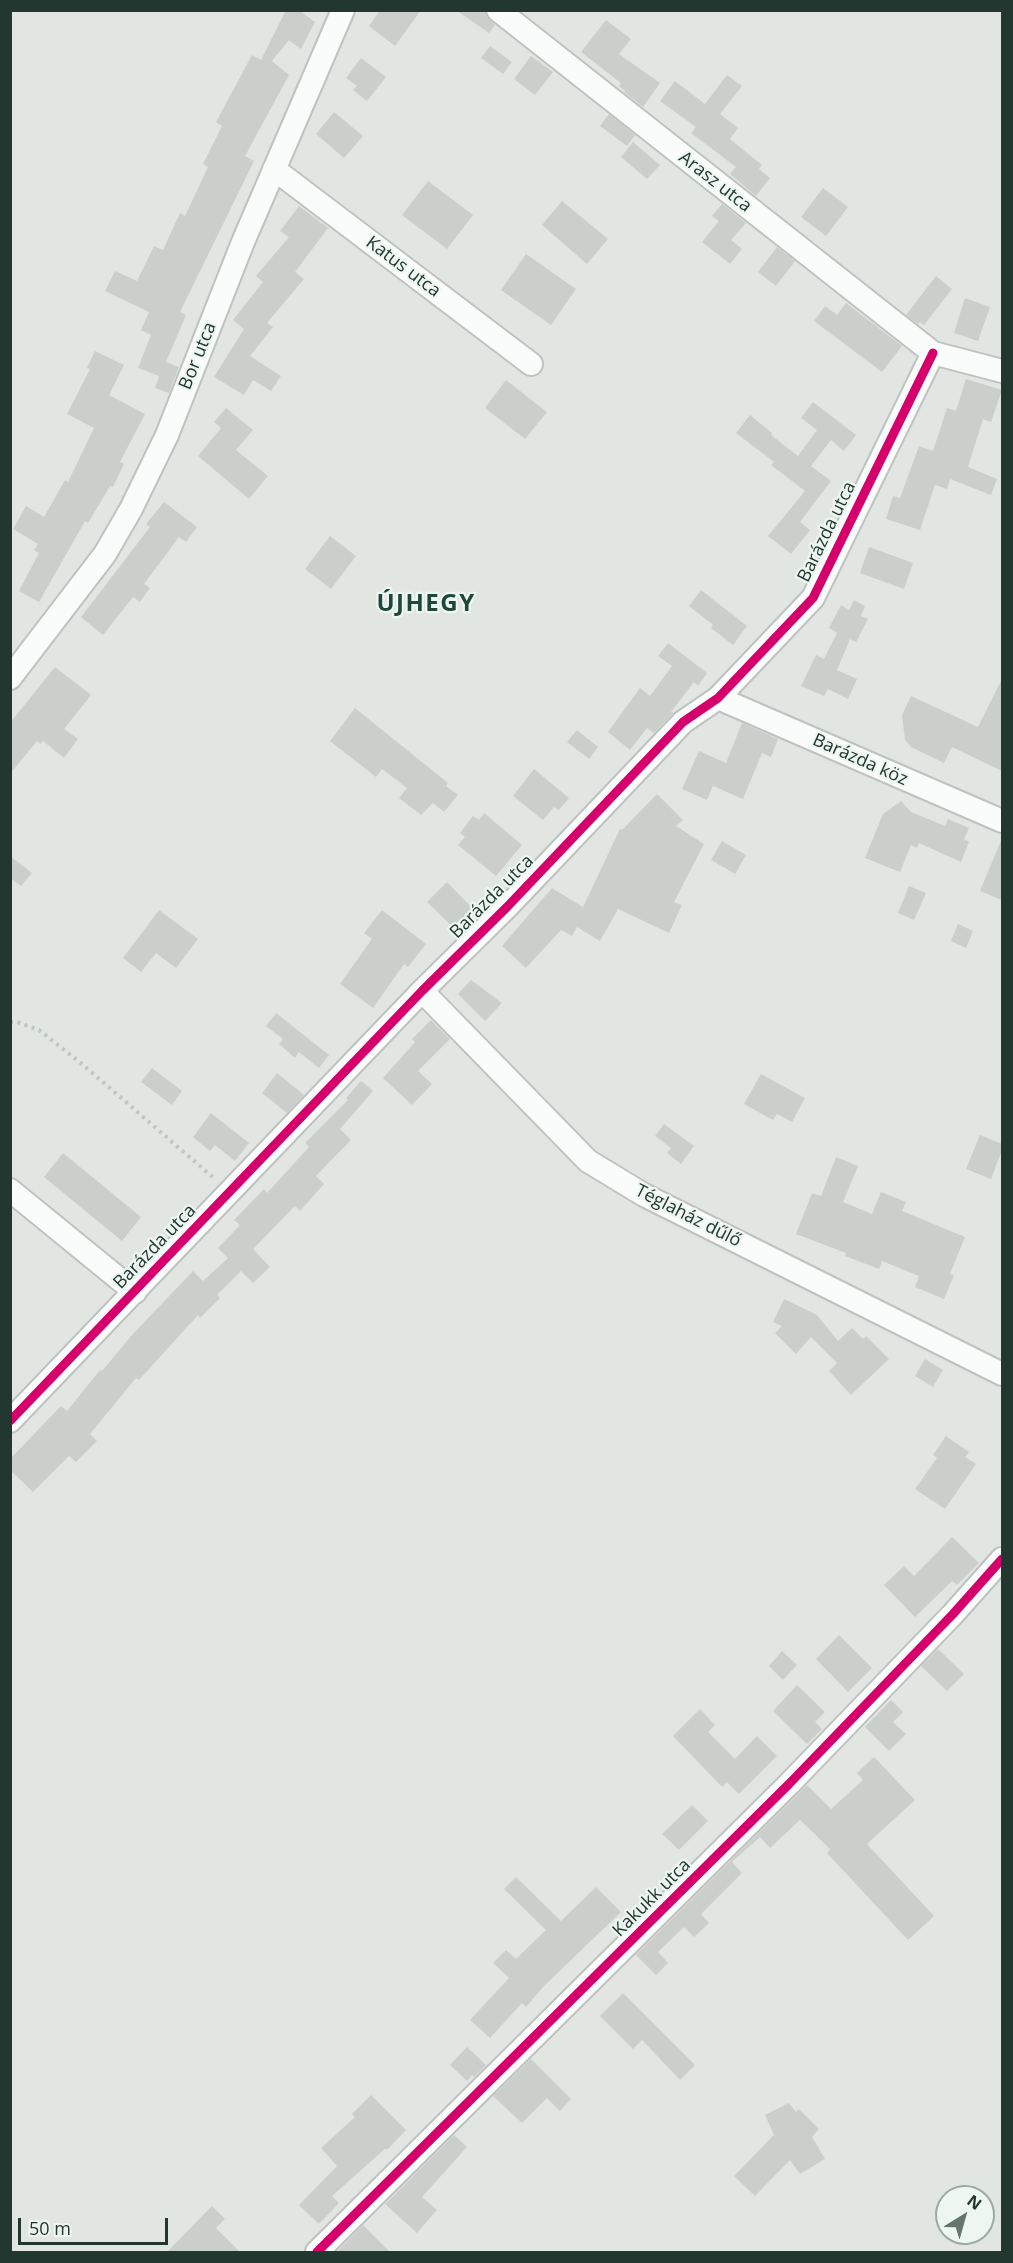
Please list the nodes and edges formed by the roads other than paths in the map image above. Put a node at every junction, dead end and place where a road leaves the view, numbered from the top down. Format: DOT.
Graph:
graph roads {
  1 [pos="343,10"];
  2 [pos="498,10"];
  3 [pos="274,169"];
  4 [pos="933,353"];
  5 [pos="531,364"];
  6 [pos="1002,370"];
  7 [pos="10,678"];
  8 [pos="718,698"];
  9 [pos="1002,821"];
  10 [pos="422,991"];
  11 [pos="10,1190"];
  12 [pos="135,1292"];
  13 [pos="1002,1374"];
  14 [pos="10,1421"];
  15 [pos="1002,1559"];
  16 [pos="317,2253"];
  1 -- 3 [label="street, Bor utca"];
  2 -- 4 [label="street, Arasz utca"];
  3 -- 5 [label="street, Katus utca"];
  3 -- 7 [label="street, Bor utca"];
  4 -- 6 [label="street"];
  4 -- 8 [label="street, Barázda utca"];
  8 -- 9 [label="street, Barázda köz"];
  8 -- 10 [label="street, Barázda utca"];
  10 -- 12 [label="street, Barázda utca"];
  10 -- 13 [label="street, Téglaház dűlő"];
  11 -- 12 [label="street"];
  12 -- 14 [label="street, Barázda utca"];
  15 -- 16 [label="street, Kakukk utca"];
}
